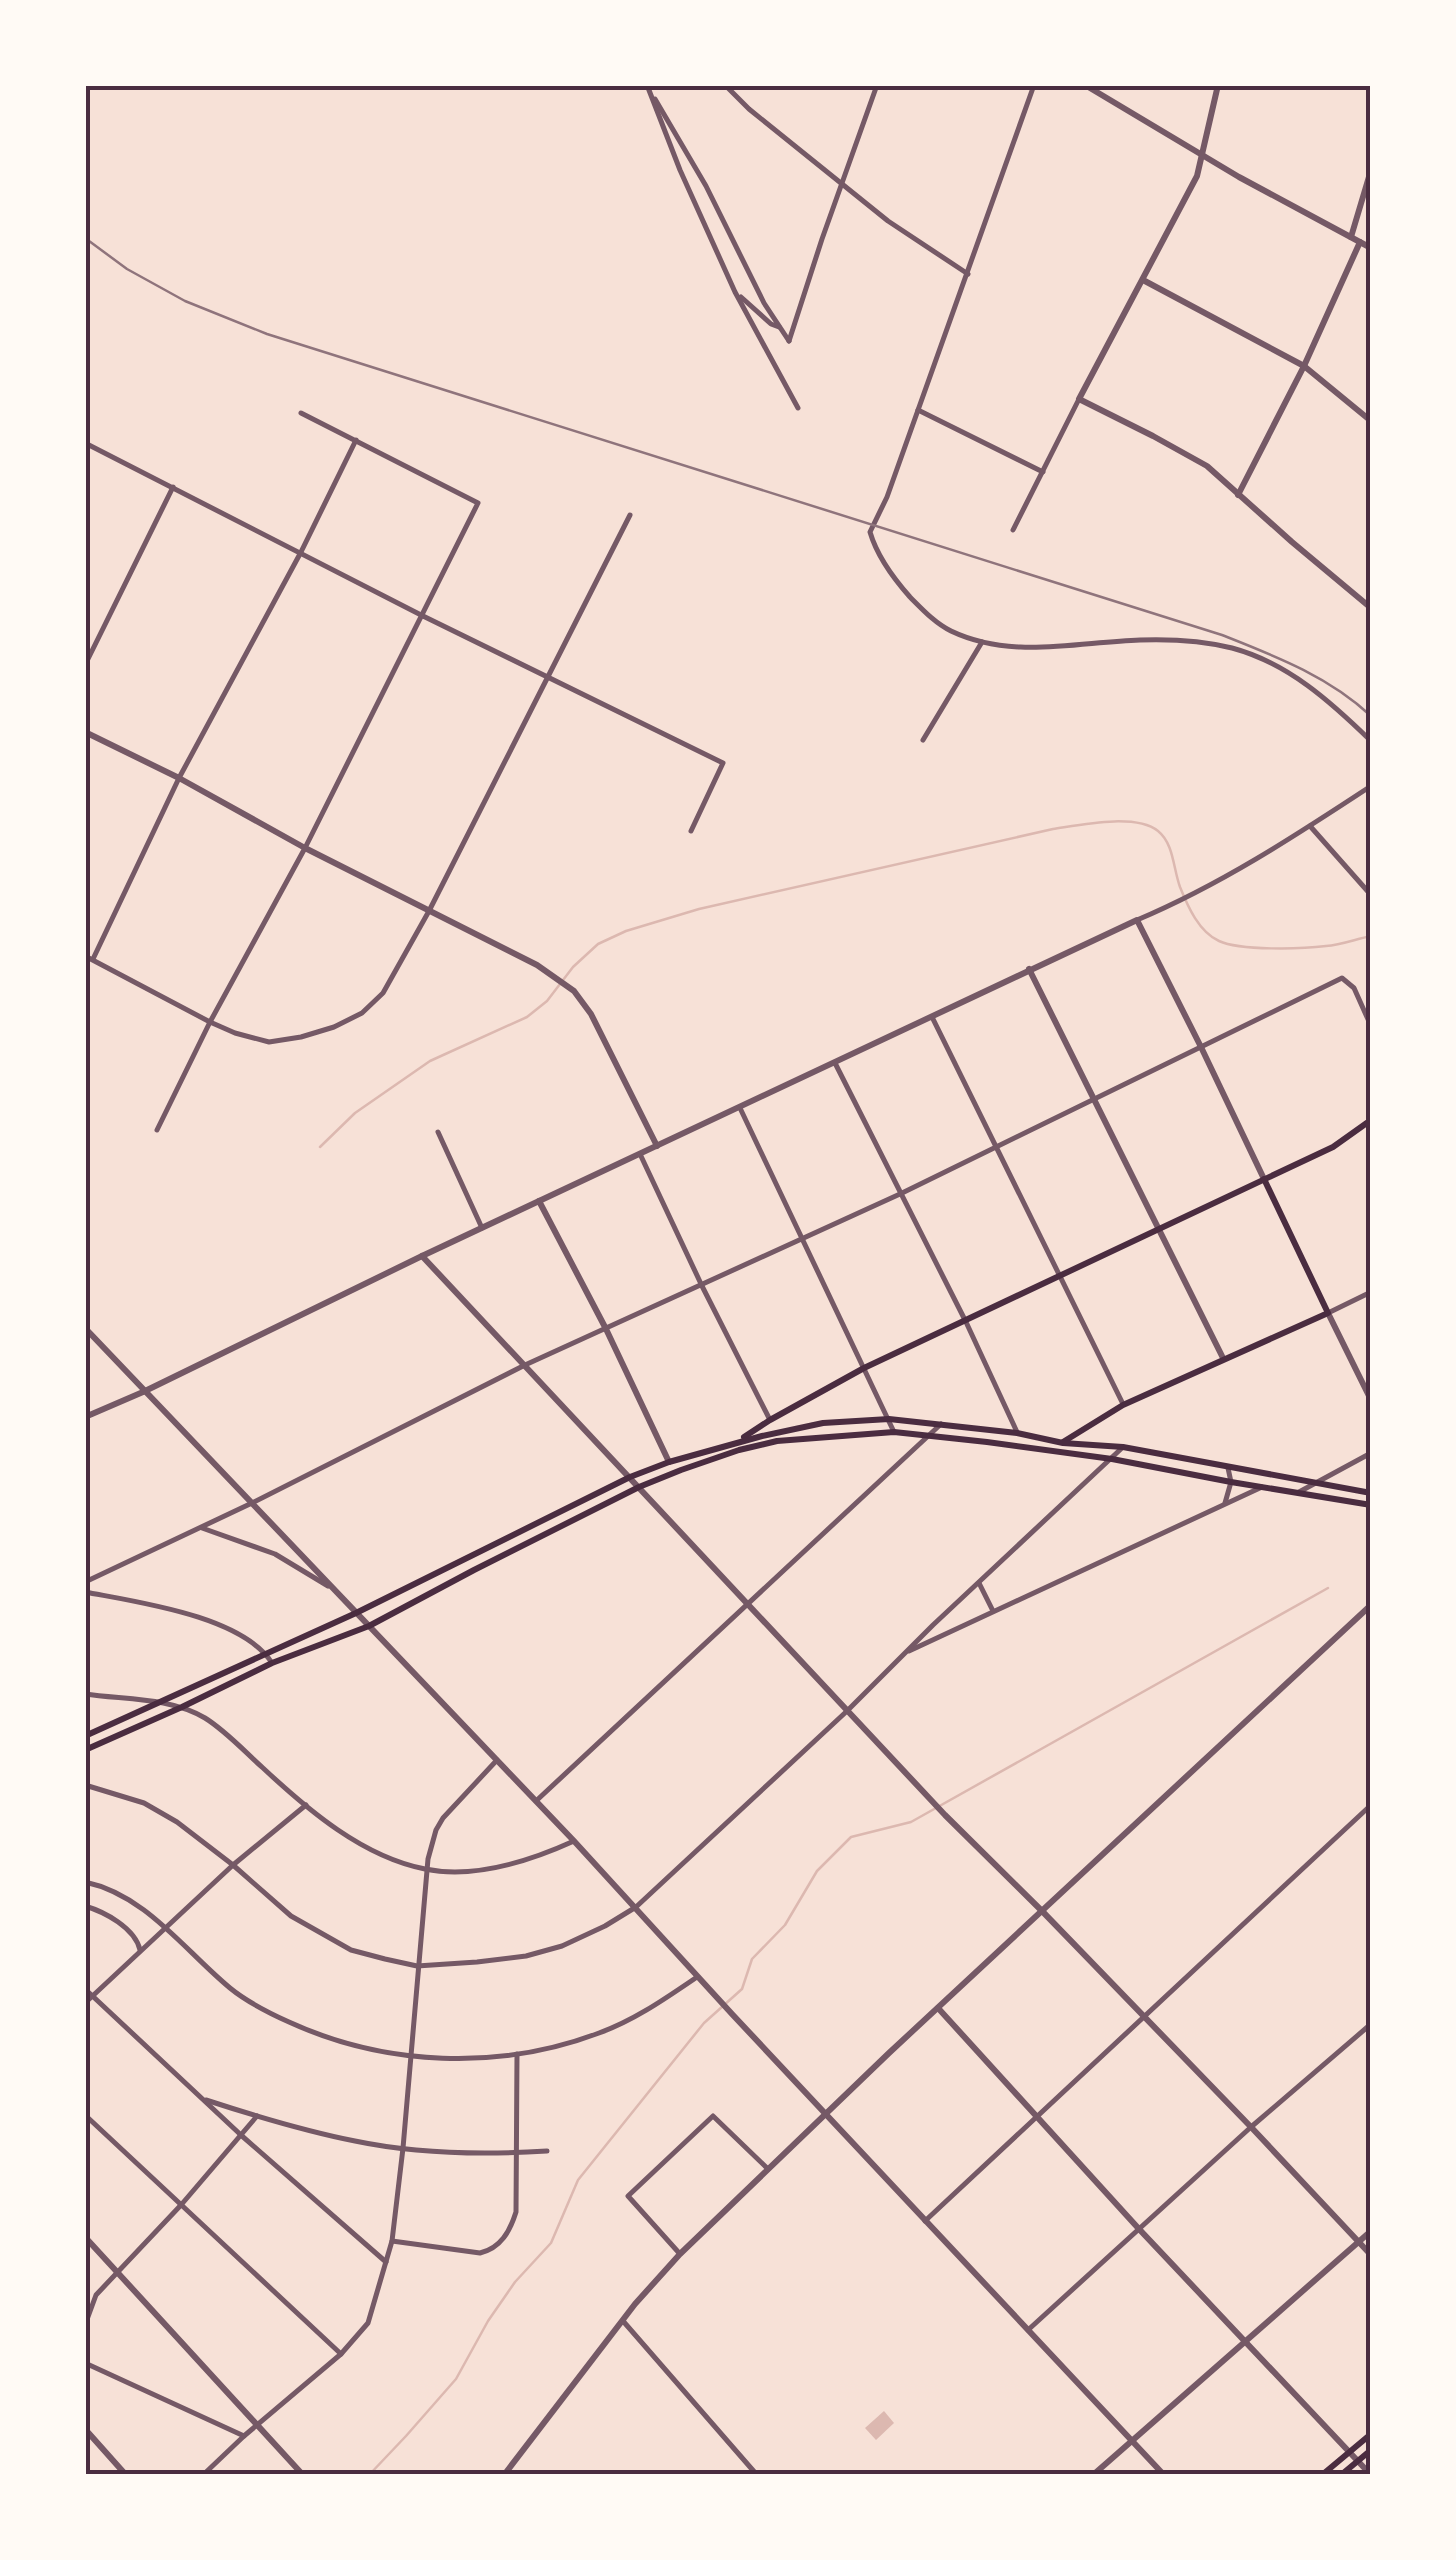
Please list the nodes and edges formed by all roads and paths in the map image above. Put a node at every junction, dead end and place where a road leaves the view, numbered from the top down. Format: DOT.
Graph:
graph roads {
  1 [pos="647,85"];
  2 [pos="725,85"];
  3 [pos="877,85"];
  4 [pos="1034,85"];
  5 [pos="1085,85"];
  6 [pos="1218,85"];
  7 [pos="1202,156"];
  8 [pos="1371,170"];
  9 [pos="842,184"];
  10 [pos="1350,237"];
  11 [pos="1360,242"];
  12 [pos="1371,248"];
  13 [pos="968,274"];
  14 [pos="1143,280"];
  15 [pos="734,292"];
  16 [pos="779,328"];
  17 [pos="1304,366"];
  18 [pos="1079,399"];
  19 [pos="798,408"];
  20 [pos="918,410"];
  21 [pos="301,413"];
  22 [pos="1371,421"];
  23 [pos="356,440"];
  24 [pos="85,443"];
  25 [pos="1044,472"];
  26 [pos="173,487"];
  27 [pos="1238,495"];
  28 [pos="630,514"];
  29 [pos="1013,530"];
  30 [pos="301,552"];
  31 [pos="1370,605"];
  32 [pos="423,616"];
  33 [pos="982,642"];
  34 [pos="85,664"];
  35 [pos="548,677"];
  36 [pos="85,732"];
  37 [pos="923,740"];
  38 [pos="1371,741"];
  39 [pos="179,778"];
  40 [pos="1371,786"];
  41 [pos="1310,826"];
  42 [pos="691,831"];
  43 [pos="305,848"];
  44 [pos="1371,895"];
  45 [pos="429,911"];
  46 [pos="1136,920"];
  47 [pos="89,958"];
  48 [pos="1029,969"];
  49 [pos="932,1016"];
  50 [pos="210,1022"];
  51 [pos="1371,1026"];
  52 [pos="1201,1047"];
  53 [pos="834,1063"];
  54 [pos="1095,1100"];
  55 [pos="740,1108"];
  56 [pos="1371,1120"];
  57 [pos="157,1130"];
  58 [pos="438,1132"];
  59 [pos="658,1146"];
  60 [pos="997,1148"];
  61 [pos="640,1154"];
  62 [pos="1264,1179"];
  63 [pos="900,1194"];
  64 [pos="539,1200"];
  65 [pos="482,1228"];
  66 [pos="1158,1229"];
  67 [pos="802,1239"];
  68 [pos="422,1256"];
  69 [pos="1059,1277"];
  70 [pos="702,1286"];
  71 [pos="1371,1292"];
  72 [pos="1328,1312"];
  73 [pos="966,1322"];
  74 [pos="85,1328"];
  75 [pos="606,1329"];
  76 [pos="1223,1358"];
  77 [pos="525,1365"];
  78 [pos="864,1368"];
  79 [pos="143,1392"];
  80 [pos="1371,1400"];
  81 [pos="1123,1405"];
  82 [pos="85,1418"];
  83 [pos="889,1419"];
  84 [pos="770,1420"];
  85 [pos="941,1424"];
  86 [pos="894,1432"];
  87 [pos="1017,1433"];
  88 [pos="930,1436"];
  89 [pos="740,1441"];
  90 [pos="1062,1442"];
  91 [pos="1123,1447"];
  92 [pos="1050,1450"];
  93 [pos="1371,1453"];
  94 [pos="1112,1459"];
  95 [pos="669,1462"];
  96 [pos="1228,1468"];
  97 [pos="630,1477"];
  98 [pos="1231,1482"];
  99 [pos="1315,1482"];
  100 [pos="1264,1486"];
  101 [pos="640,1488"];
  102 [pos="1299,1492"];
  103 [pos="1371,1493"];
  104 [pos="252,1503"];
  105 [pos="1225,1503"];
  106 [pos="1371,1504"];
  107 [pos="199,1527"];
  108 [pos="85,1582"];
  109 [pos="980,1583"];
  110 [pos="331,1588"];
  111 [pos="85,1592"];
  112 [pos="749,1603"];
  113 [pos="1371,1605"];
  114 [pos="993,1611"];
  115 [pos="356,1612"];
  116 [pos="932,1625"];
  117 [pos="369,1626"];
  118 [pos="949,1632"];
  119 [pos="265,1652"];
  120 [pos="906,1652"];
  121 [pos="272,1663"];
  122 [pos="85,1694"];
  123 [pos="161,1702"];
  124 [pos="182,1707"];
  125 [pos="847,1712"];
  126 [pos="85,1736"];
  127 [pos="85,1750"];
  128 [pos="497,1760"];
  129 [pos="85,1784"];
  130 [pos="536,1801"];
  131 [pos="306,1805"];
  132 [pos="1371,1805"];
  133 [pos="574,1841"];
  134 [pos="233,1865"];
  135 [pos="426,1870"];
  136 [pos="85,1882"];
  137 [pos="85,1906"];
  138 [pos="636,1907"];
  139 [pos="1042,1911"];
  140 [pos="165,1928"];
  141 [pos="140,1950"];
  142 [pos="417,1966"];
  143 [pos="698,1977"];
  144 [pos="85,1990"];
  145 [pos="92,1996"];
  146 [pos="85,2002"];
  147 [pos="938,2008"];
  148 [pos="1143,2017"];
  149 [pos="1368,2027"];
  150 [pos="1371,2036"];
  151 [pos="517,2054"];
  152 [pos="410,2056"];
  153 [pos="205,2099"];
  154 [pos="825,2114"];
  155 [pos="85,2115"];
  156 [pos="257,2116"];
  157 [pos="1037,2116"];
  158 [pos="1252,2126"];
  159 [pos="242,2136"];
  160 [pos="403,2148"];
  161 [pos="547,2150"];
  162 [pos="517,2153"];
  163 [pos="768,2169"];
  164 [pos="181,2205"];
  165 [pos="926,2220"];
  166 [pos="1138,2229"];
  167 [pos="1371,2232"];
  168 [pos="85,2237"];
  169 [pos="392,2241"];
  170 [pos="1359,2242"];
  171 [pos="680,2254"];
  172 [pos="1371,2255"];
  173 [pos="386,2262"];
  174 [pos="118,2272"];
  175 [pos="623,2320"];
  176 [pos="85,2326"];
  177 [pos="1028,2330"];
  178 [pos="1244,2341"];
  179 [pos="341,2354"];
  180 [pos="85,2363"];
  181 [pos="259,2424"];
  182 [pos="85,2428"];
  183 [pos="1371,2434"];
  184 [pos="244,2436"];
  185 [pos="1132,2440"];
  186 [pos="1371,2450"];
  187 [pos="1349,2452"];
  188 [pos="1358,2461"];
  189 [pos="126,2475"];
  190 [pos="203,2475"];
  191 [pos="303,2475"];
  192 [pos="504,2475"];
  193 [pos="757,2475"];
  194 [pos="1093,2475"];
  195 [pos="1164,2475"];
  196 [pos="1322,2475"];
  197 [pos="1341,2475"];
  198 [pos="1370,2475"];
  1 -- 15 [label="street"];
  1 -- 16 [label="street"];
  2 -- 9 [label="street"];
  3 -- 9 [label="street"];
  4 -- 13 [label="street"];
  5 -- 7 [label="street"];
  6 -- 7 [label="street"];
  7 -- 10 [label="street"];
  7 -- 14 [label="street"];
  8 -- 10 [label="street"];
  9 -- 13 [label="street"];
  9 -- 16 [label="street"];
  10 -- 11 [label="street"];
  11 -- 12 [label="street"];
  11 -- 17 [label="street"];
  13 -- 20 [label="street"];
  14 -- 17 [label="street"];
  14 -- 18 [label="street"];
  15 -- 16 [label="street"];
  15 -- 19 [label="street"];
  17 -- 22 [label="street"];
  17 -- 27 [label="street"];
  18 -- 25 [label="street"];
  18 -- 27 [label="street"];
  20 -- 25 [label="street"];
  20 -- 33 [label="street"];
  21 -- 23 [label="street"];
  23 -- 30 [label="street"];
  23 -- 32 [label="street"];
  24 -- 26 [label="street"];
  25 -- 29 [label="street"];
  26 -- 30 [label="street"];
  26 -- 34 [label="street"];
  27 -- 31 [label="street"];
  28 -- 35 [label="street"];
  30 -- 32 [label="street"];
  30 -- 39 [label="street"];
  32 -- 35 [label="street"];
  32 -- 43 [label="street"];
  33 -- 37 [label="street"];
  33 -- 38 [label="street"];
  35 -- 42 [label="street"];
  35 -- 45 [label="street"];
  36 -- 39 [label="street"];
  39 -- 43 [label="street"];
  39 -- 47 [label="street"];
  40 -- 41 [label="street"];
  41 -- 44 [label="street"];
  41 -- 46 [label="street"];
  43 -- 45 [label="street"];
  43 -- 50 [label="street"];
  45 -- 50 [label="street"];
  45 -- 59 [label="street"];
  46 -- 48 [label="street"];
  46 -- 52 [label="street"];
  47 -- 50 [label="street"];
  48 -- 49 [label="street"];
  48 -- 54 [label="street"];
  49 -- 53 [label="street"];
  49 -- 60 [label="street"];
  50 -- 57 [label="street"];
  51 -- 52 [label="street"];
  52 -- 54 [label="street"];
  52 -- 62 [label="street"];
  53 -- 55 [label="street"];
  53 -- 63 [label="street"];
  54 -- 60 [label="street"];
  54 -- 66 [label="street"];
  55 -- 59 [label="street"];
  55 -- 67 [label="street"];
  56 -- 62 [label="main road"];
  58 -- 65 [label="street"];
  59 -- 61 [label="street"];
  60 -- 63 [label="street"];
  60 -- 69 [label="street"];
  61 -- 64 [label="street"];
  61 -- 70 [label="street"];
  62 -- 66 [label="main road"];
  62 -- 72 [label="main road"];
  63 -- 67 [label="street"];
  63 -- 73 [label="street"];
  64 -- 65 [label="street"];
  64 -- 75 [label="street"];
  65 -- 68 [label="street"];
  66 -- 69 [label="main road"];
  66 -- 76 [label="street"];
  67 -- 70 [label="street"];
  67 -- 78 [label="street"];
  68 -- 77 [label="street"];
  68 -- 79 [label="street"];
  69 -- 73 [label="main road"];
  69 -- 81 [label="street"];
  70 -- 75 [label="street"];
  70 -- 84 [label="street"];
  71 -- 72 [label="street"];
  72 -- 76 [label="main road"];
  72 -- 80 [label="street"];
  73 -- 78 [label="main road"];
  73 -- 87 [label="street"];
  74 -- 79 [label="street"];
  75 -- 77 [label="street"];
  75 -- 95 [label="street"];
  76 -- 81 [label="main road"];
  77 -- 97 [label="street"];
  77 -- 104 [label="street"];
  78 -- 83 [label="street"];
  78 -- 84 [label="main road"];
  79 -- 82 [label="street"];
  79 -- 104 [label="street"];
  81 -- 90 [label="main road"];
  83 -- 85 [label="main road"];
  83 -- 86 [label="street"];
  83 -- 89 [label="main road"];
  84 -- 89 [label="main road"];
  85 -- 87 [label="main road"];
  85 -- 88 [label="street"];
  86 -- 88 [label="main road"];
  86 -- 101 [label="main road"];
  87 -- 90 [label="main road"];
  88 -- 92 [label="main road"];
  88 -- 112 [label="street"];
  89 -- 95 [label="main road"];
  90 -- 91 [label="main road"];
  90 -- 92 [label="main road"];
  91 -- 94 [label="street"];
  91 -- 96 [label="main road"];
  92 -- 94 [label="main road"];
  93 -- 99 [label="street"];
  94 -- 98 [label="main road"];
  94 -- 109 [label="street"];
  95 -- 97 [label="main road"];
  96 -- 98 [label="street"];
  96 -- 99 [label="main road"];
  97 -- 101 [label="street"];
  97 -- 115 [label="main road"];
  98 -- 100 [label="main road"];
  98 -- 105 [label="street"];
  99 -- 102 [label="street"];
  99 -- 103 [label="main road"];
  100 -- 102 [label="main road"];
  100 -- 105 [label="street"];
  101 -- 112 [label="street"];
  101 -- 117 [label="main road"];
  102 -- 106 [label="main road"];
  104 -- 107 [label="street"];
  104 -- 110 [label="street"];
  105 -- 114 [label="street"];
  107 -- 108 [label="street"];
  107 -- 110 [label="street"];
  109 -- 114 [label="street"];
  109 -- 116 [label="street"];
  110 -- 115 [label="street"];
  111 -- 119 [label="street"];
  112 -- 125 [label="street"];
  112 -- 130 [label="street"];
  113 -- 139 [label="street"];
  114 -- 118 [label="street"];
  115 -- 117 [label="street"];
  115 -- 119 [label="main road"];
  116 -- 118 [label="street"];
  116 -- 120 [label="street"];
  117 -- 121 [label="main road"];
  117 -- 128 [label="street"];
  118 -- 120 [label="street"];
  119 -- 121 [label="street"];
  119 -- 123 [label="main road"];
  120 -- 125 [label="street"];
  121 -- 124 [label="main road"];
  122 -- 123 [label="street"];
  123 -- 124 [label="street"];
  123 -- 126 [label="main road"];
  124 -- 127 [label="main road"];
  124 -- 131 [label="street"];
  125 -- 138 [label="street"];
  125 -- 139 [label="street"];
  128 -- 130 [label="street"];
  128 -- 135 [label="street"];
  129 -- 134 [label="street"];
  130 -- 133 [label="street"];
  131 -- 134 [label="street"];
  131 -- 135 [label="street"];
  132 -- 148 [label="street"];
  133 -- 135 [label="street"];
  133 -- 138 [label="street"];
  134 -- 140 [label="street"];
  134 -- 142 [label="street"];
  135 -- 142 [label="street"];
  136 -- 140 [label="street"];
  137 -- 141 [label="street"];
  138 -- 142 [label="street"];
  138 -- 143 [label="street"];
  139 -- 147 [label="street"];
  139 -- 148 [label="street"];
  140 -- 141 [label="street"];
  140 -- 152 [label="street"];
  141 -- 145 [label="street"];
  142 -- 152 [label="street"];
  143 -- 151 [label="street"];
  143 -- 154 [label="street"];
  144 -- 145 [label="street"];
  145 -- 146 [label="street"];
  145 -- 153 [label="street"];
  147 -- 154 [label="street"];
  147 -- 157 [label="street"];
  148 -- 157 [label="street"];
  148 -- 158 [label="street"];
  149 -- 150 [label="street"];
  149 -- 158 [label="street"];
  151 -- 152 [label="street"];
  151 -- 162 [label="street"];
  152 -- 160 [label="street"];
  153 -- 156 [label="street"];
  153 -- 159 [label="street"];
  154 -- 163 [label="street"];
  154 -- 165 [label="street"];
  155 -- 164 [label="street"];
  156 -- 159 [label="street"];
  156 -- 160 [label="street"];
  157 -- 165 [label="street"];
  157 -- 166 [label="street"];
  158 -- 166 [label="street"];
  158 -- 170 [label="street"];
  159 -- 164 [label="street"];
  159 -- 173 [label="street"];
  160 -- 162 [label="street"];
  160 -- 169 [label="street"];
  161 -- 162 [label="street"];
  162 -- 169 [label="street"];
  163 -- 171 [label="street"];
  163 -- 171 [label="street"];
  164 -- 174 [label="street"];
  164 -- 179 [label="street"];
  165 -- 177 [label="street"];
  166 -- 177 [label="street"];
  166 -- 178 [label="street"];
  167 -- 170 [label="street"];
  168 -- 174 [label="street"];
  169 -- 173 [label="street"];
  170 -- 172 [label="street"];
  170 -- 178 [label="street"];
  171 -- 175 [label="street"];
  173 -- 179 [label="street"];
  174 -- 176 [label="street"];
  174 -- 181 [label="street"];
  175 -- 192 [label="street"];
  175 -- 193 [label="street"];
  177 -- 185 [label="street"];
  178 -- 185 [label="street"];
  178 -- 187 [label="street"];
  179 -- 181 [label="street"];
  180 -- 184 [label="street"];
  181 -- 184 [label="street"];
  181 -- 191 [label="street"];
  182 -- 189 [label="street"];
  183 -- 187 [label="main road"];
  184 -- 190 [label="street"];
  185 -- 194 [label="street"];
  185 -- 195 [label="street"];
  186 -- 188 [label="main road"];
  187 -- 188 [label="street"];
  187 -- 196 [label="main road"];
  188 -- 197 [label="main road"];
  188 -- 198 [label="street"];
}
